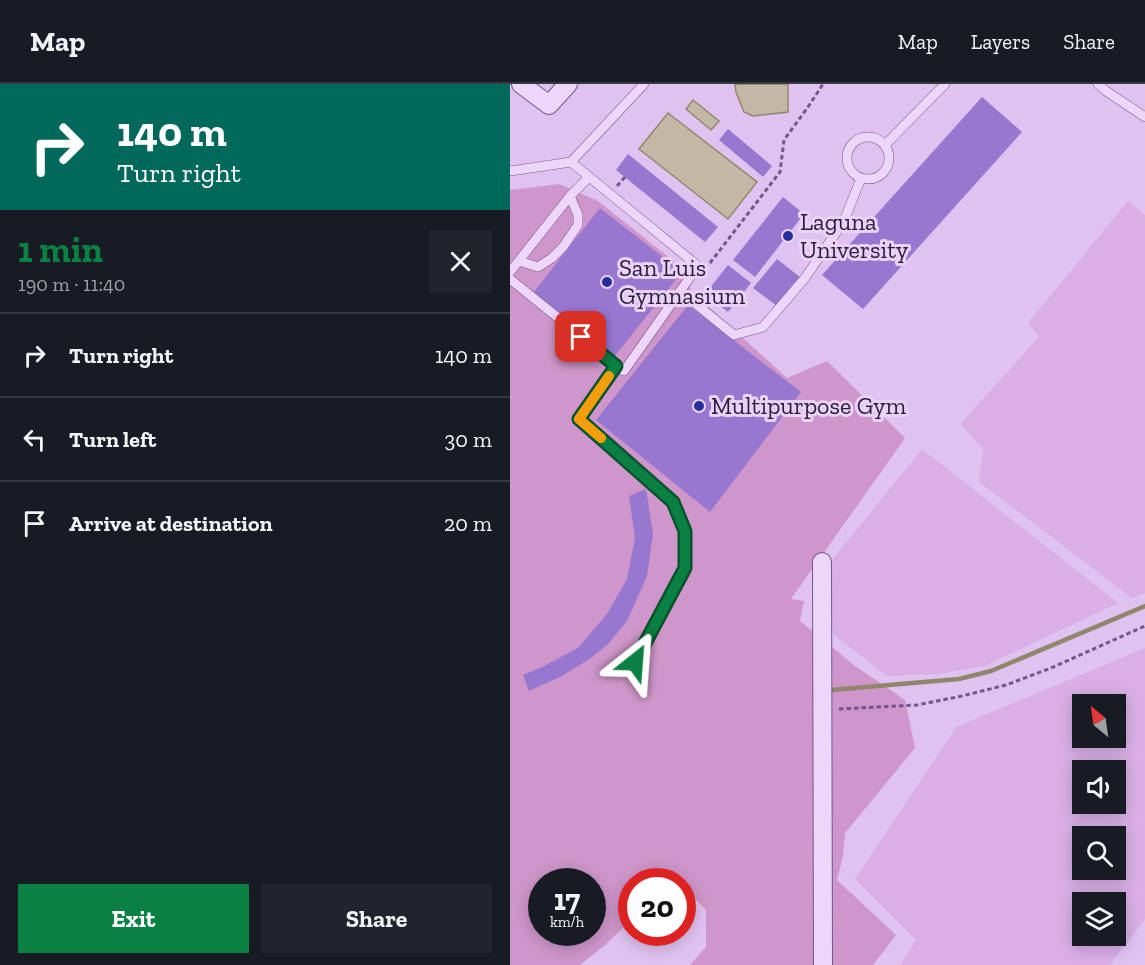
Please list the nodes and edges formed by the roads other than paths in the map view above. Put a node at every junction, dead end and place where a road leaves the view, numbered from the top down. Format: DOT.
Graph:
graph roads {
  1 [pos="521,84"];
  2 [pos="568,84"];
  3 [pos="644,84"];
  4 [pos="945,84"];
  5 [pos="1098,84"];
  6 [pos="1145,117"];
  7 [pos="885,145"];
  8 [pos="571,162"];
  9 [pos="510,171"];
  10 [pos="588,177"];
  11 [pos="861,178"];
  12 [pos="570,196"];
  13 [pos="519,261"];
  14 [pos="510,272"];
  15 [pos="510,279"];
  16 [pos="680,291"];
  17 [pos="616,366"];
  18 [pos="822,562"];
  19 [pos="635,662"];
  20 [pos="823,965"];
  1 -- 2 [label="street"];
  3 -- 8 [label="lane"];
  4 -- 7 [label="lane"];
  5 -- 6 [label="lane"];
  7 -- 11 [label="lane"];
  7 -- 11 [label="lane"];
  8 -- 9 [label="lane"];
  8 -- 10 [label="lane"];
  10 -- 12 [label="lane"];
  10 -- 16 [label="lane"];
  11 -- 16 [label="lane"];
  12 -- 13 [label="lane"];
  12 -- 13 [label="lane"];
  13 -- 14 [label="lane"];
  15 -- 17 [label="lane"];
  16 -- 17 [label="lane"];
  17 -- 19 [label="lane"];
  18 -- 20 [label="street"];
}
